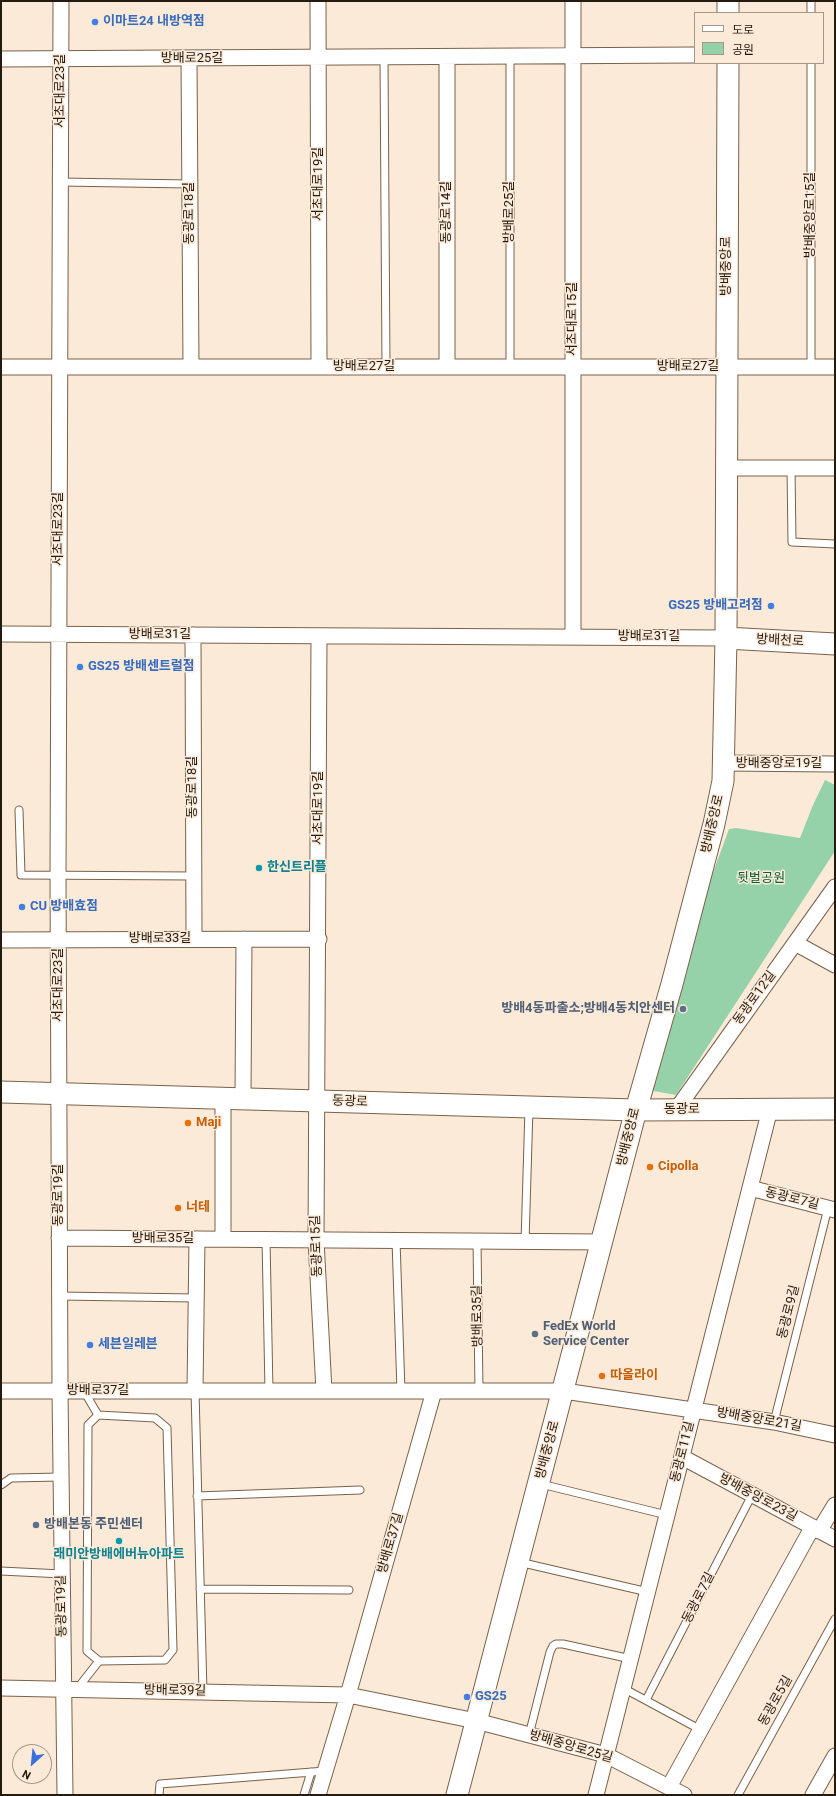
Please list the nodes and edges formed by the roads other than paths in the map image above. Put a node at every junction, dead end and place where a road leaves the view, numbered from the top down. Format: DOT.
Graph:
graph roads {
  1 [pos="61,1"];
  2 [pos="318,1"];
  3 [pos="573,1"];
  4 [pos="728,1"];
  5 [pos="812,1"];
  6 [pos="728,12"];
  7 [pos="812,12"];
  8 [pos="694,55"];
  9 [pos="573,56"];
  10 [pos="447,57"];
  11 [pos="510,57"];
  12 [pos="318,58"];
  13 [pos="384,58"];
  14 [pos="1,59"];
  15 [pos="189,59"];
  16 [pos="61,60"];
  17 [pos="728,64"];
  18 [pos="811,64"];
  19 [pos="60,182"];
  20 [pos="190,184"];
  21 [pos="59,366"];
  22 [pos="1,367"];
  23 [pos="191,367"];
  24 [pos="319,367"];
  25 [pos="386,367"];
  26 [pos="447,367"];
  27 [pos="510,367"];
  28 [pos="574,367"];
  29 [pos="726,367"];
  30 [pos="811,367"];
  31 [pos="835,367"];
  32 [pos="726,468"];
  33 [pos="791,468"];
  34 [pos="835,468"];
  35 [pos="835,544"];
  36 [pos="1,634"];
  37 [pos="59,634"];
  38 [pos="193,635"];
  39 [pos="319,636"];
  40 [pos="573,637"];
  41 [pos="726,638"];
  42 [pos="835,644"];
  43 [pos="723,763"];
  44 [pos="835,764"];
  45 [pos="19,810"];
  46 [pos="58,875"];
  47 [pos="194,876"];
  48 [pos="835,887"];
  49 [pos="194,939"];
  50 [pos="244,939"];
  51 [pos="319,939"];
  52 [pos="1,940"];
  53 [pos="59,940"];
  54 [pos="795,943"];
  55 [pos="835,964"];
  56 [pos="1,1092"];
  57 [pos="59,1094"];
  58 [pos="233,1099"];
  59 [pos="316,1101"];
  60 [pos="529,1107"];
  61 [pos="770,1109"];
  62 [pos="835,1109"];
  63 [pos="636,1110"];
  64 [pos="676,1110"];
  65 [pos="750,1188"];
  66 [pos="832,1209"];
  67 [pos="59,1238"];
  68 [pos="197,1239"];
  69 [pos="223,1239"];
  70 [pos="266,1240"];
  71 [pos="316,1240"];
  72 [pos="396,1240"];
  73 [pos="477,1241"];
  74 [pos="526,1242"];
  75 [pos="603,1242"];
  76 [pos="59,1296"];
  77 [pos="196,1298"];
  78 [pos="1,1391"];
  79 [pos="60,1391"];
  80 [pos="84,1391"];
  81 [pos="195,1391"];
  82 [pos="269,1391"];
  83 [pos="324,1391"];
  84 [pos="401,1391"];
  85 [pos="434,1391"];
  86 [pos="479,1391"];
  87 [pos="564,1391"];
  88 [pos="694,1409"];
  89 [pos="98,1415"];
  90 [pos="774,1422"];
  91 [pos="835,1435"];
  92 [pos="682,1457"];
  93 [pos="60,1477"];
  94 [pos="539,1484"];
  95 [pos="1,1485"];
  96 [pos="360,1490"];
  97 [pos="752,1495"];
  98 [pos="198,1496"];
  99 [pos="835,1506"];
  100 [pos="667,1515"];
  101 [pos="816,1529"];
  102 [pos="835,1539"];
  103 [pos="518,1562"];
  104 [pos="1,1571"];
  105 [pos="62,1574"];
  106 [pos="200,1589"];
  107 [pos="349,1590"];
  108 [pos="648,1592"];
  109 [pos="835,1619"];
  110 [pos="631,1659"];
  111 [pos="99,1660"];
  112 [pos="1,1688"];
  113 [pos="623,1688"];
  114 [pos="70,1689"];
  115 [pos="203,1692"];
  116 [pos="348,1695"];
  117 [pos="646,1700"];
  118 [pos="476,1721"];
  119 [pos="701,1730"];
  120 [pos="529,1735"];
  121 [pos="606,1755"];
  122 [pos="835,1756"];
  123 [pos="318,1771"];
  124 [pos="669,1787"];
  125 [pos="65,1795"];
  126 [pos="159,1795"];
  127 [pos="304,1795"];
  128 [pos="318,1795"];
  129 [pos="457,1795"];
  130 [pos="596,1795"];
  131 [pos="684,1795"];
  132 [pos="738,1795"];
  133 [pos="813,1795"];
  1 -- 16 [label="street, 서초대로23길"];
  2 -- 12 [label="street, 서초대로19길"];
  3 -- 9 [label="street, 서초대로15길"];
  4 -- 6 [label="street"];
  5 -- 7 [label="lane"];
  8 -- 9 [label="street, 방배로25길"];
  9 -- 11 [label="street, 방배로25길"];
  9 -- 28 [label="street, 서초대로15길"];
  10 -- 11 [label="street, 방배로25길"];
  10 -- 13 [label="street, 방배로25길"];
  10 -- 26 [label="street, 동광로14길"];
  11 -- 27 [label="lane, 방배로25길"];
  12 -- 13 [label="street, 방배로25길"];
  12 -- 15 [label="street, 방배로25길"];
  12 -- 24 [label="street, 서초대로19길"];
  13 -- 25 [label="lane"];
  14 -- 16 [label="street, 방배로25길"];
  15 -- 16 [label="street, 방배로25길"];
  15 -- 20 [label="street, 동광로18길"];
  16 -- 19 [label="street, 서초대로23길"];
  17 -- 29 [label="street, 방배중앙로"];
  18 -- 30 [label="lane, 방배중앙로15길"];
  19 -- 20 [label="lane"];
  19 -- 21 [label="street, 서초대로23길"];
  20 -- 23 [label="street, 동광로18길"];
  21 -- 22 [label="street, 방배로27길"];
  21 -- 23 [label="street, 방배로27길"];
  21 -- 37 [label="street, 서초대로23길"];
  23 -- 24 [label="street, 방배로27길"];
  24 -- 25 [label="street, 방배로27길"];
  25 -- 26 [label="street, 방배로27길"];
  26 -- 27 [label="street, 방배로27길"];
  27 -- 28 [label="street, 방배로27길"];
  28 -- 29 [label="street, 방배로27길"];
  28 -- 40 [label="street, 서초대로15길"];
  29 -- 30 [label="street"];
  29 -- 32 [label="street, 방배중앙로"];
  30 -- 31 [label="street"];
  32 -- 33 [label="street"];
  32 -- 41 [label="street, 방배중앙로"];
  33 -- 34 [label="street"];
  33 -- 35 [label="lane"];
  36 -- 37 [label="street, 방배로31길"];
  37 -- 38 [label="street, 방배로31길"];
  37 -- 46 [label="street, 서초대로23길"];
  38 -- 39 [label="street, 방배로31길"];
  38 -- 47 [label="street, 동광로18길"];
  39 -- 40 [label="street, 방배로31길"];
  39 -- 51 [label="street, 서초대로19길"];
  40 -- 41 [label="street, 방배로31길"];
  41 -- 42 [label="street, 방배천로"];
  41 -- 43 [label="street, 방배중앙로"];
  43 -- 44 [label="street, 방배중앙로19길"];
  43 -- 63 [label="street, 방배중앙로"];
  45 -- 46 [label="lane"];
  46 -- 47 [label="lane"];
  46 -- 53 [label="street, 서초대로23길"];
  47 -- 49 [label="street, 동광로18길"];
  48 -- 54 [label="street, 동광로12길"];
  49 -- 50 [label="street, 방배로33길"];
  49 -- 53 [label="street, 방배로33길"];
  50 -- 51 [label="street, 방배로33길"];
  50 -- 58 [label="street"];
  51 -- 59 [label="street, 서초대로19길"];
  52 -- 53 [label="street, 방배로33길"];
  53 -- 57 [label="street, 서초대로23길"];
  54 -- 55 [label="street"];
  54 -- 64 [label="street, 동광로12길"];
  56 -- 57 [label="street, 동광로"];
  57 -- 58 [label="street, 동광로"];
  57 -- 67 [label="street, 동광로19길"];
  58 -- 59 [label="street, 동광로"];
  58 -- 69 [label="street"];
  59 -- 60 [label="street, 동광로"];
  59 -- 71 [label="street, 동광로15길"];
  60 -- 63 [label="street, 동광로"];
  60 -- 74 [label="lane"];
  61 -- 62 [label="street, 동광로"];
  61 -- 64 [label="street, 동광로"];
  61 -- 65 [label="street, 동광로11길"];
  63 -- 64 [label="street, 동광로"];
  63 -- 75 [label="street, 방배중앙로"];
  65 -- 66 [label="street, 동광로7길"];
  65 -- 88 [label="street, 동광로11길"];
  66 -- 90 [label="lane, 동광로9길"];
  67 -- 68 [label="street, 방배로35길"];
  67 -- 76 [label="street, 동광로19길"];
  68 -- 69 [label="street, 방배로35길"];
  68 -- 77 [label="street"];
  69 -- 70 [label="street, 방배로35길"];
  70 -- 71 [label="street, 방배로35길"];
  70 -- 82 [label="lane"];
  71 -- 72 [label="street, 방배로35길"];
  71 -- 83 [label="street, 동광로15길"];
  72 -- 73 [label="street, 방배로35길"];
  72 -- 84 [label="lane"];
  73 -- 74 [label="street, 방배로35길"];
  73 -- 86 [label="lane, 방배로35길"];
  74 -- 75 [label="street, 방배로35길"];
  75 -- 87 [label="street, 방배중앙로"];
  76 -- 77 [label="lane"];
  76 -- 79 [label="street, 동광로19길"];
  77 -- 81 [label="street"];
  78 -- 79 [label="street, 방배로37길"];
  79 -- 80 [label="street, 방배로37길"];
  79 -- 93 [label="street, 동광로19길"];
  80 -- 81 [label="street, 방배로37길"];
  80 -- 89 [label="lane"];
  81 -- 82 [label="street, 방배로37길"];
  81 -- 98 [label="lane"];
  82 -- 83 [label="street, 방배로37길"];
  83 -- 84 [label="street, 방배로37길"];
  84 -- 85 [label="street, 방배로37길"];
  85 -- 86 [label="street, 방배로37길"];
  85 -- 116 [label="street, 방배로37길"];
  86 -- 87 [label="street, 방배로37길"];
  87 -- 88 [label="street, 방배중앙로21길"];
  87 -- 94 [label="street, 방배중앙로"];
  88 -- 90 [label="street, 방배중앙로21길"];
  88 -- 92 [label="street, 동광로11길"];
  89 -- 111 [label="lane"];
  89 -- 111 [label="lane"];
  90 -- 91 [label="street, 방배중앙로21길"];
  92 -- 97 [label="street, 방배중앙로23길"];
  92 -- 100 [label="street, 동광로11길"];
  93 -- 95 [label="lane"];
  93 -- 105 [label="street, 동광로19길"];
  94 -- 100 [label="lane"];
  94 -- 103 [label="street, 방배중앙로"];
  96 -- 98 [label="lane"];
  97 -- 101 [label="street, 방배중앙로23길"];
  97 -- 117 [label="lane, 동광로7길"];
  98 -- 106 [label="lane"];
  99 -- 101 [label="street"];
  100 -- 108 [label="street, 동광로11길"];
  101 -- 102 [label="street, 방배중앙로23길"];
  101 -- 119 [label="street"];
  103 -- 108 [label="lane"];
  103 -- 118 [label="street, 방배중앙로"];
  104 -- 105 [label="lane"];
  105 -- 114 [label="street, 동광로19길"];
  106 -- 107 [label="lane"];
  106 -- 115 [label="lane"];
  108 -- 110 [label="street, 동광로11길"];
  109 -- 132 [label="lane, 동광로5길"];
  110 -- 113 [label="street, 동광로11길"];
  110 -- 120 [label="lane"];
  111 -- 114 [label="lane"];
  112 -- 114 [label="street, 방배로39길"];
  113 -- 117 [label="lane"];
  113 -- 121 [label="street, 동광로11길"];
  114 -- 115 [label="street, 방배로39길"];
  114 -- 125 [label="street, 동광로19길"];
  115 -- 116 [label="street, 방배로39길"];
  116 -- 118 [label="street, 방배로39길"];
  116 -- 123 [label="street"];
  117 -- 119 [label="lane"];
  118 -- 120 [label="street, 방배중앙로25길"];
  118 -- 129 [label="street, 방배중앙로"];
  119 -- 124 [label="street"];
  120 -- 121 [label="street, 방배중앙로25길"];
  121 -- 124 [label="street, 방배중앙로25길"];
  121 -- 130 [label="street, 동광로11길"];
  122 -- 133 [label="street"];
  123 -- 126 [label="lane"];
  123 -- 127 [label="lane"];
  123 -- 128 [label="street"];
  124 -- 131 [label="street, 방배중앙로25길"];
}
